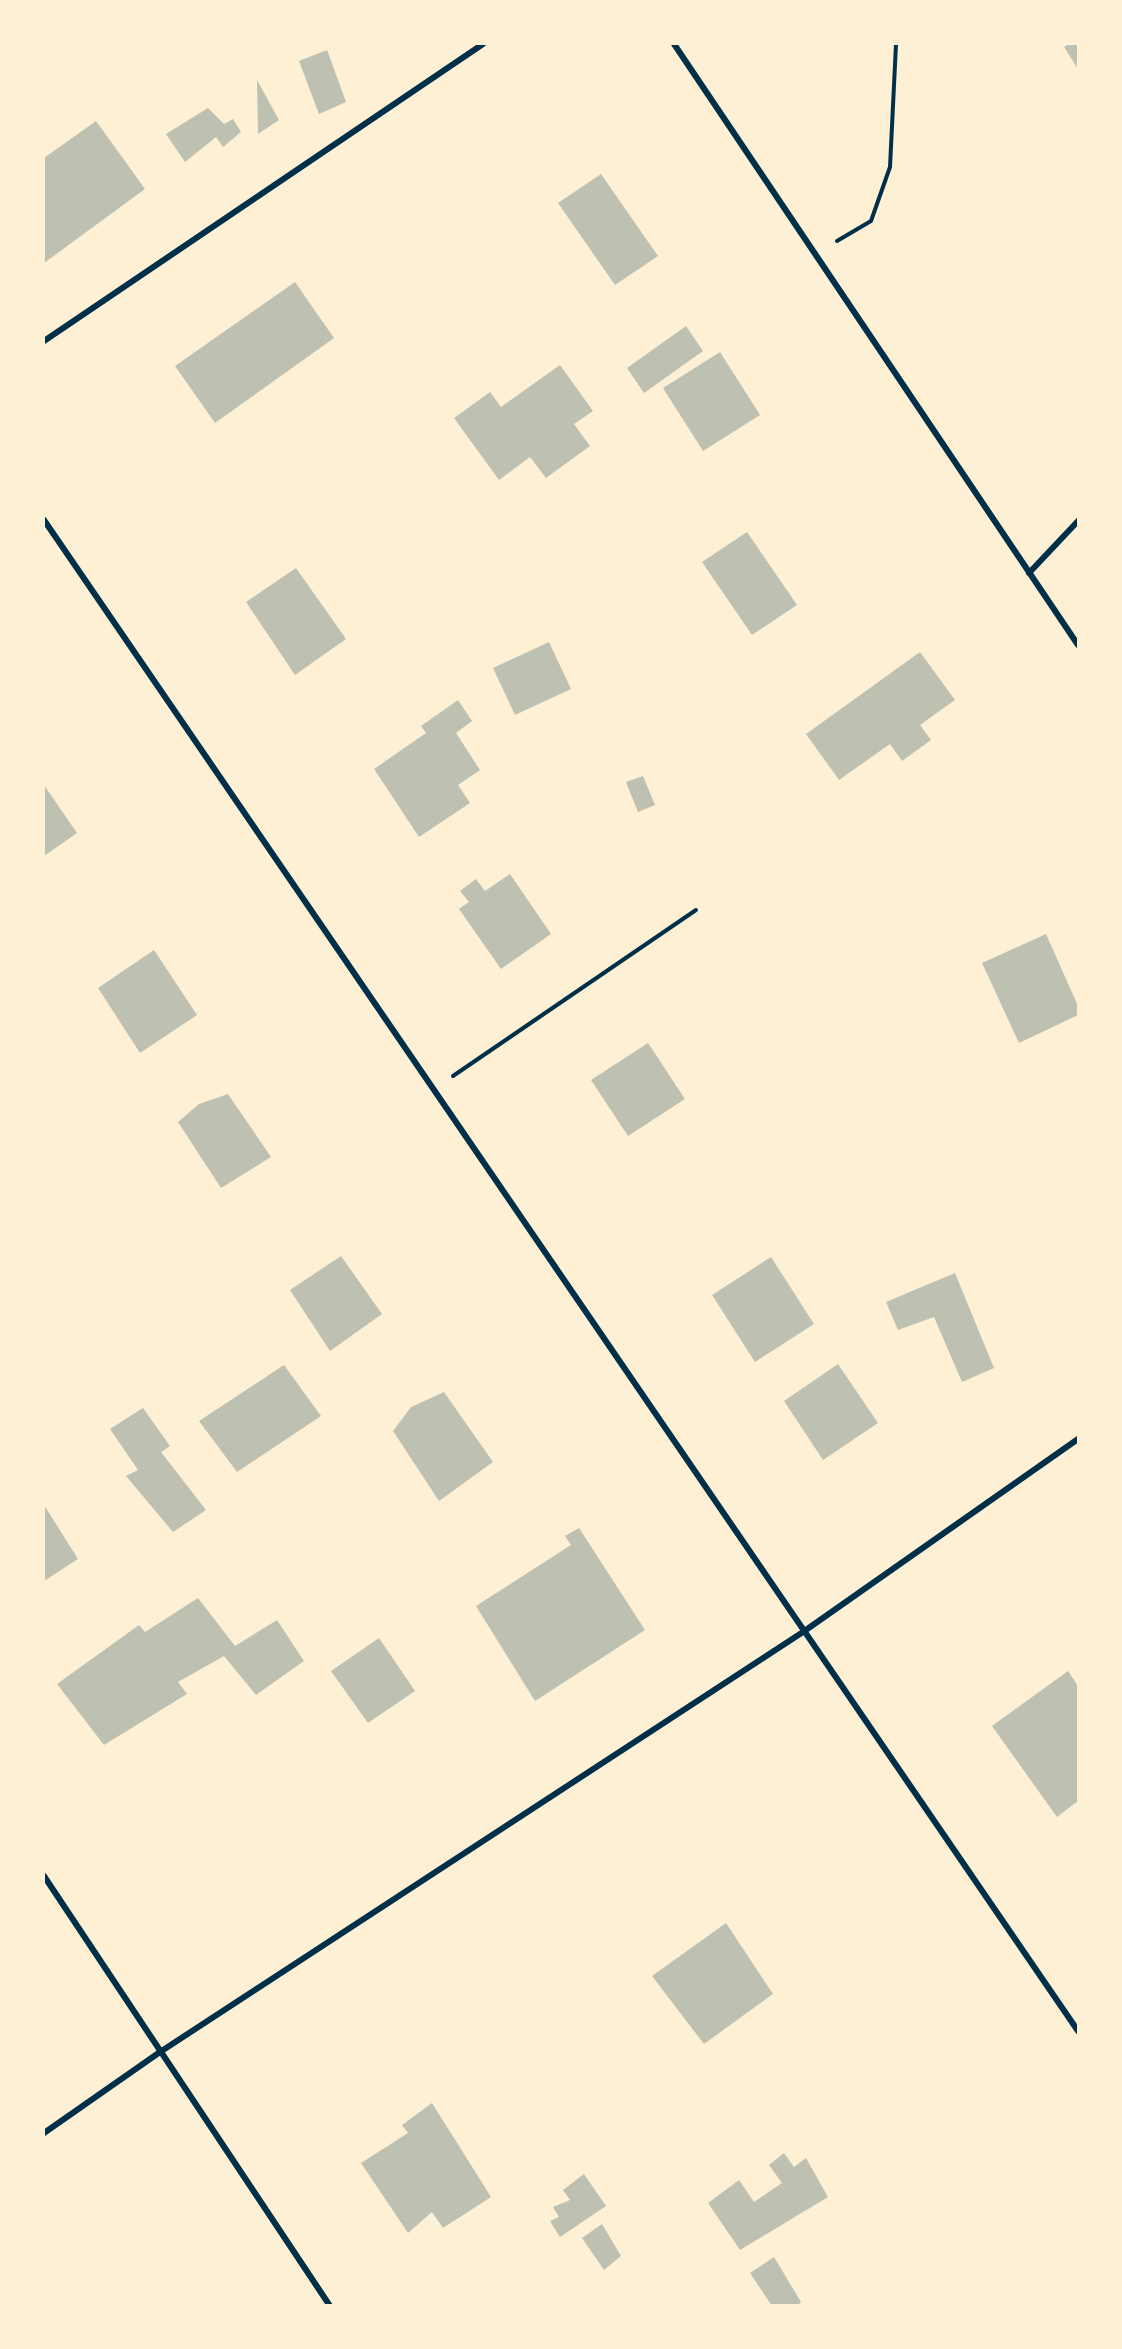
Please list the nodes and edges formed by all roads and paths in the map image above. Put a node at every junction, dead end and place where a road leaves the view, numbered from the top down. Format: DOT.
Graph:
graph roads {
  1 [pos="483,44"];
  2 [pos="674,44"];
  3 [pos="896,44"];
  4 [pos="815,254"];
  5 [pos="44,341"];
  6 [pos="44,520"];
  7 [pos="1078,521"];
  8 [pos="1029,573"];
  9 [pos="1078,645"];
  10 [pos="696,910"];
  11 [pos="433,1089"];
  12 [pos="1078,1439"];
  13 [pos="803,1632"];
  14 [pos="44,1876"];
  15 [pos="1078,2031"];
  16 [pos="160,2052"];
  17 [pos="44,2133"];
  18 [pos="330,2306"];
  1 -- 5 [label="street"];
  2 -- 4 [label="street"];
  3 -- 4 [label="path"];
  4 -- 8 [label="street"];
  6 -- 11 [label="street"];
  7 -- 8 [label="street"];
  8 -- 9 [label="street"];
  10 -- 11 [label="path"];
  11 -- 13 [label="street"];
  12 -- 13 [label="street"];
  13 -- 15 [label="street"];
  13 -- 16 [label="street"];
  14 -- 16 [label="street"];
  16 -- 17 [label="street"];
  16 -- 18 [label="street"];
}
